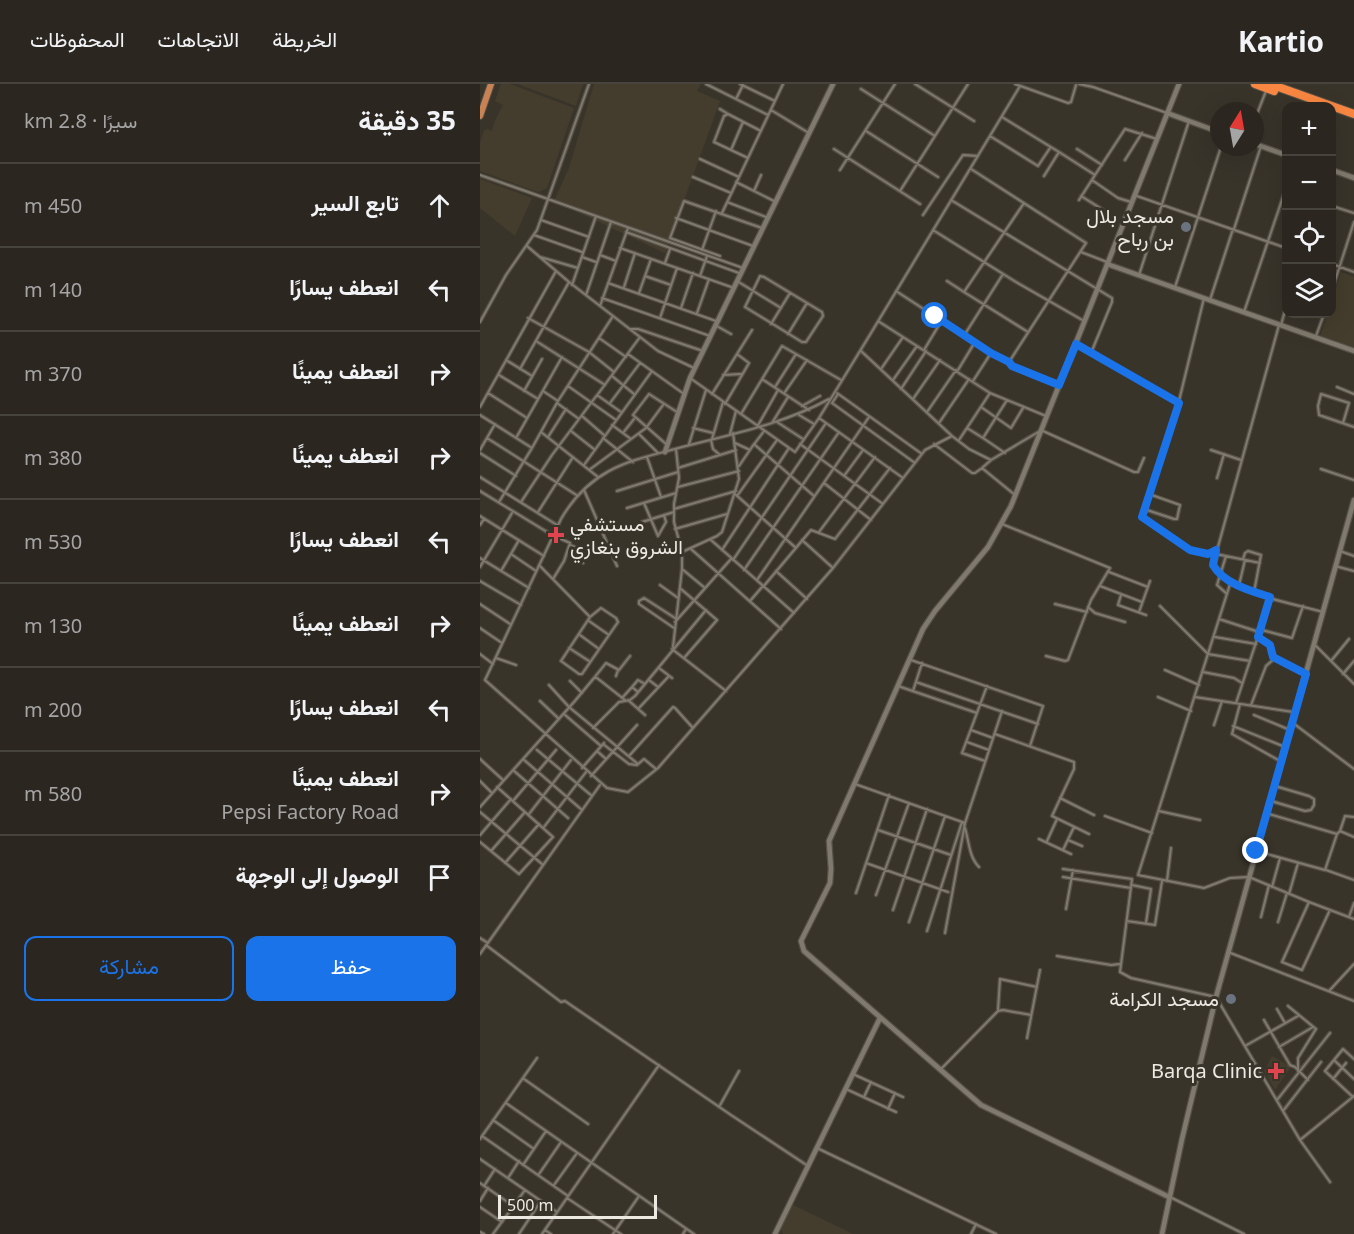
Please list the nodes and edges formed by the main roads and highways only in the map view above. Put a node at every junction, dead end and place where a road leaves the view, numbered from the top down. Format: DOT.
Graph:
graph roads {
  1 [pos="489,84"];
  2 [pos="1256,84"];
  3 [pos="1268,86"];
  4 [pos="1304,102"];
  5 [pos="480,105"];
  6 [pos="1336,112"];
  7 [pos="1354,114"];
  8 [pos="480,116"];
  9 [pos="1354,119"];
  1 -- 5 [label="main road"];
  1 -- 8 [label="main road"];
  2 -- 3 [label="highway"];
  3 -- 4 [label="highway"];
  3 -- 7 [label="highway"];
  6 -- 9 [label="highway"];
}
